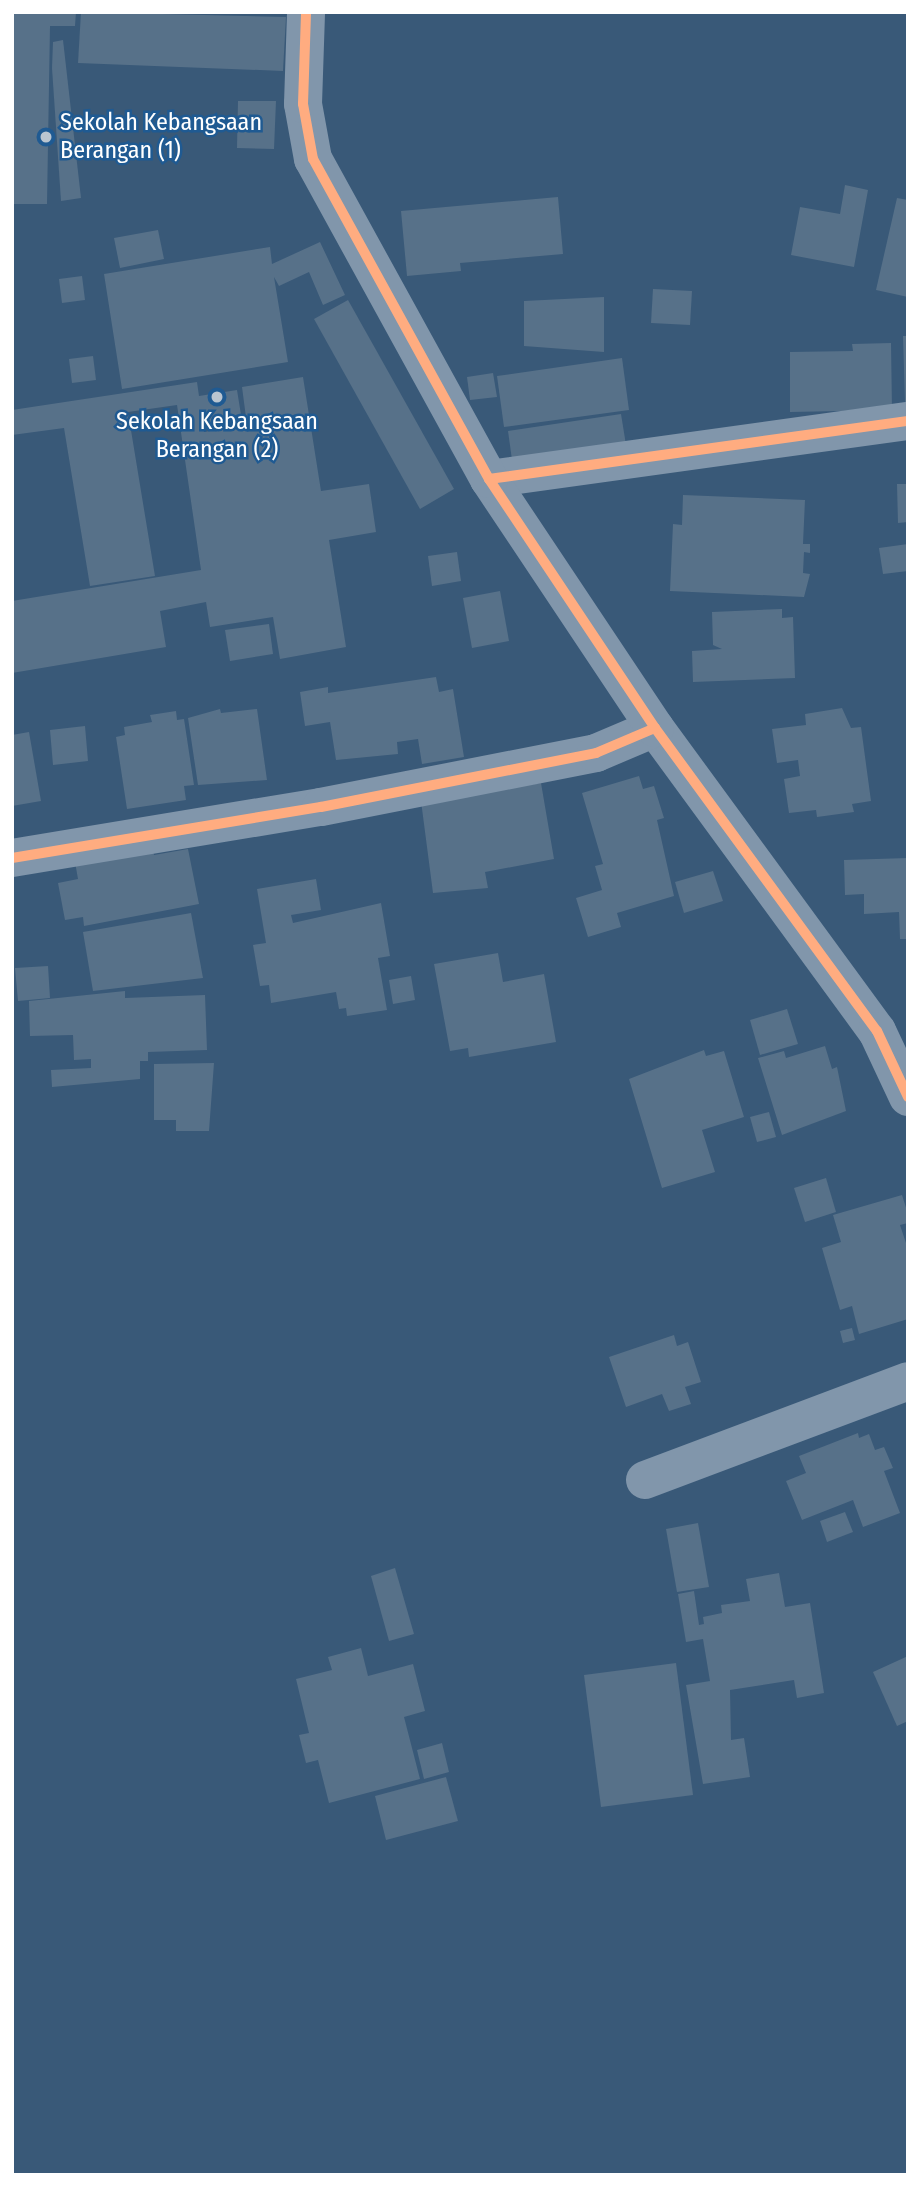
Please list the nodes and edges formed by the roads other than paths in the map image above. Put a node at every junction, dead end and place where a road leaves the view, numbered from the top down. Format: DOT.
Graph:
graph roads {
  1 [pos="306,12"];
  2 [pos="908,421"];
  3 [pos="489,479"];
  4 [pos="655,728"];
  5 [pos="12,858"];
  6 [pos="908,1097"];
  7 [pos="908,1381"];
  8 [pos="645,1480"];
  1 -- 3 [label="street"];
  2 -- 3 [label="street"];
  3 -- 4 [label="street"];
  4 -- 5 [label="street"];
  4 -- 6 [label="street"];
  7 -- 8 [label="street"];
}
